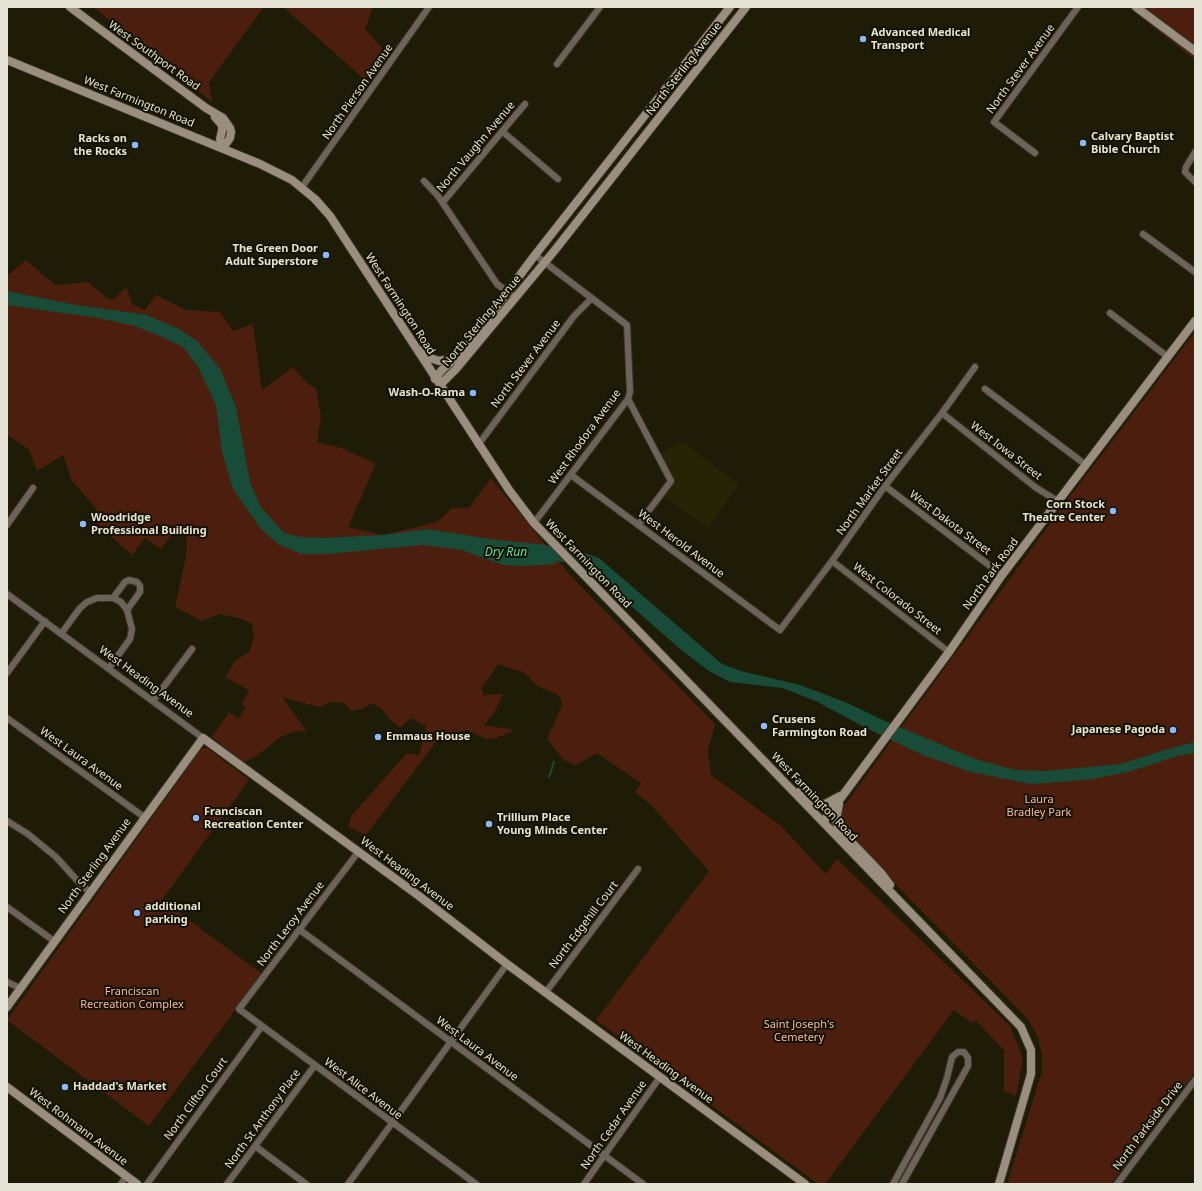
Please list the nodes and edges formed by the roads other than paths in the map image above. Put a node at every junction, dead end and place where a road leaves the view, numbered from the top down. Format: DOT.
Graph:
graph roads {
  1 [pos="70,7"];
  2 [pos="429,7"];
  3 [pos="600,7"];
  4 [pos="730,7"];
  5 [pos="746,7"];
  6 [pos="1078,7"];
  7 [pos="1136,7"];
  8 [pos="1195,51"];
  9 [pos="7,60"];
  10 [pos="557,64"];
  11 [pos="525,104"];
  12 [pos="503,132"];
  13 [pos="223,148"];
  14 [pos="1195,152"];
  15 [pos="1035,153"];
  16 [pos="558,179"];
  17 [pos="424,181"];
  18 [pos="1195,182"];
  19 [pos="302,187"];
  20 [pos="443,202"];
  21 [pos="1143,234"];
  22 [pos="535,255"];
  23 [pos="545,263"];
  24 [pos="1195,272"];
  25 [pos="508,291"];
  26 [pos="516,297"];
  27 [pos="592,298"];
  28 [pos="1110,313"];
  29 [pos="1195,321"];
  30 [pos="485,323"];
  31 [pos="406,335"];
  32 [pos="1168,357"];
  33 [pos="975,366"];
  34 [pos="436,379"];
  35 [pos="984,389"];
  36 [pos="628,398"];
  37 [pos="942,413"];
  38 [pos="478,444"];
  39 [pos="1086,465"];
  40 [pos="571,475"];
  41 [pos="885,486"];
  42 [pos="33,488"];
  43 [pos="1059,502"];
  44 [pos="534,523"];
  45 [pos="7,525"];
  46 [pos="638,525"];
  47 [pos="832,561"];
  48 [pos="1002,575"];
  49 [pos="7,594"];
  50 [pos="112,598"];
  51 [pos="127,610"];
  52 [pos="44,622"];
  53 [pos="780,630"];
  54 [pos="61,634"];
  55 [pos="192,649"];
  56 [pos="949,652"];
  57 [pos="109,668"];
  58 [pos="7,673"];
  59 [pos="154,701"];
  60 [pos="7,718"];
  61 [pos="203,738"];
  62 [pos="781,779"];
  63 [pos="844,794"];
  64 [pos="144,817"];
  65 [pos="7,821"];
  66 [pos="823,822"];
  67 [pos="358,851"];
  68 [pos="638,869"];
  69 [pos="90,891"];
  70 [pos="7,907"];
  71 [pos="905,907"];
  72 [pos="300,930"];
  73 [pos="54,942"];
  74 [pos="508,964"];
  75 [pos="7,982"];
  76 [pos="20,988"];
  77 [pos="546,992"];
  78 [pos="7,1007"];
  79 [pos="239,1009"];
  80 [pos="262,1026"];
  81 [pos="450,1042"];
  82 [pos="315,1065"];
  83 [pos="660,1077"];
  84 [pos="1195,1080"];
  85 [pos="7,1087"];
  86 [pos="392,1122"];
  87 [pos="255,1146"];
  88 [pos="605,1156"];
  89 [pos="126,1176"];
  90 [pos="121,1184"];
  91 [pos="137,1184"];
  92 [pos="147,1184"];
  93 [pos="228,1184"];
  94 [pos="306,1184"];
  95 [pos="348,1184"];
  96 [pos="476,1184"];
  97 [pos="584,1184"];
  98 [pos="642,1184"];
  99 [pos="804,1184"];
  100 [pos="893,1184"];
  101 [pos="902,1184"];
  102 [pos="999,1184"];
  103 [pos="1117,1184"];
  1 -- 13 [label="main road, West Southport Road"];
  2 -- 19 [label="street, North Pierson Avenue"];
  3 -- 10 [label="street"];
  4 -- 22 [label="main road, North Sterling Avenue"];
  5 -- 23 [label="main road, North Sterling Avenue"];
  6 -- 15 [label="street, North Stever Avenue"];
  7 -- 8 [label="main road"];
  9 -- 13 [label="main road, West Farmington Road"];
  11 -- 12 [label="street, North Vaughn Avenue"];
  12 -- 16 [label="street"];
  12 -- 20 [label="street, North Vaughn Avenue"];
  13 -- 19 [label="main road, West Farmington Road"];
  14 -- 18 [label="street"];
  17 -- 20 [label="street"];
  19 -- 31 [label="main road, West Farmington Road"];
  20 -- 25 [label="street"];
  21 -- 24 [label="street"];
  22 -- 23 [label="street, West Rhodora Avenue"];
  22 -- 25 [label="main road, North Sterling Avenue"];
  23 -- 26 [label="main road, North Sterling Avenue"];
  23 -- 27 [label="street, West Rhodora Avenue"];
  25 -- 26 [label="street"];
  25 -- 30 [label="main road, North Sterling Avenue"];
  26 -- 34 [label="main road, North Sterling Avenue"];
  27 -- 36 [label="street, West Rhodora Avenue"];
  27 -- 38 [label="street, North Stever Avenue"];
  28 -- 32 [label="street"];
  29 -- 32 [label="main road, North Park Road"];
  30 -- 31 [label="main road"];
  30 -- 34 [label="main road, North Sterling Avenue"];
  31 -- 34 [label="main road, West Farmington Road"];
  32 -- 39 [label="main road, North Park Road"];
  33 -- 37 [label="street, North Market Street"];
  34 -- 38 [label="main road, West Farmington Road"];
  35 -- 39 [label="street"];
  36 -- 40 [label="street, West Rhodora Avenue"];
  36 -- 46 [label="street"];
  37 -- 41 [label="street, North Market Street"];
  37 -- 43 [label="street, West Iowa Street"];
  38 -- 44 [label="main road, West Farmington Road"];
  39 -- 43 [label="main road, North Park Road"];
  40 -- 44 [label="street, West Rhodora Avenue"];
  40 -- 46 [label="street, West Herold Avenue"];
  41 -- 47 [label="street, North Market Street"];
  41 -- 48 [label="street, West Dakota Street"];
  42 -- 45 [label="street"];
  43 -- 48 [label="main road, North Park Road"];
  44 -- 62 [label="main road, West Farmington Road"];
  46 -- 53 [label="street, West Herold Avenue"];
  47 -- 53 [label="street, North Market Street"];
  47 -- 56 [label="street, West Colorado Street"];
  48 -- 56 [label="main road, North Park Road"];
  49 -- 52 [label="street, West Heading Avenue"];
  50 -- 51 [label="street"];
  50 -- 51 [label="street"];
  50 -- 54 [label="street"];
  51 -- 57 [label="street"];
  52 -- 54 [label="street, West Heading Avenue"];
  52 -- 58 [label="street"];
  54 -- 57 [label="street, West Heading Avenue"];
  55 -- 59 [label="street"];
  56 -- 63 [label="main road, North Park Road"];
  57 -- 59 [label="street, West Heading Avenue"];
  59 -- 61 [label="street, West Heading Avenue"];
  60 -- 64 [label="street, West Laura Avenue"];
  61 -- 64 [label="main road, North Sterling Avenue"];
  61 -- 67 [label="main road, West Heading Avenue"];
  62 -- 63 [label="main road"];
  62 -- 66 [label="main road, West Farmington Road"];
  63 -- 66 [label="main road, North Park Road"];
  63 -- 71 [label="main road"];
  64 -- 69 [label="main road, North Sterling Avenue"];
  65 -- 69 [label="street"];
  66 -- 71 [label="main road, West Farmington Road"];
  67 -- 72 [label="street, North Leroy Avenue"];
  67 -- 74 [label="main road, West Heading Avenue"];
  68 -- 77 [label="street, North Edgehill Court"];
  69 -- 73 [label="main road, North Sterling Avenue"];
  70 -- 73 [label="street"];
  71 -- 102 [label="main road, West Farmington Road"];
  72 -- 79 [label="street, North Leroy Avenue"];
  72 -- 81 [label="street, West Laura Avenue"];
  73 -- 76 [label="main road, North Sterling Avenue"];
  74 -- 77 [label="main road, West Heading Avenue"];
  74 -- 81 [label="street"];
  75 -- 76 [label="street"];
  76 -- 78 [label="main road, North Sterling Avenue"];
  77 -- 83 [label="main road, West Heading Avenue"];
  79 -- 80 [label="street, West Alice Avenue"];
  80 -- 82 [label="street, West Alice Avenue"];
  80 -- 92 [label="street, North Clifton Court"];
  81 -- 86 [label="street"];
  81 -- 88 [label="street, West Laura Avenue"];
  82 -- 86 [label="street, West Alice Avenue"];
  82 -- 87 [label="street, North St Anthony Place"];
  83 -- 88 [label="street, North Cedar Avenue"];
  83 -- 99 [label="main road, West Heading Avenue"];
  84 -- 103 [label="street, North Parkside Drive"];
  85 -- 89 [label="main road, West Rohmann Avenue"];
  86 -- 95 [label="street"];
  86 -- 96 [label="street, West Alice Avenue"];
  87 -- 93 [label="street, North St Anthony Place"];
  87 -- 94 [label="street"];
  88 -- 97 [label="street, North Cedar Avenue"];
  88 -- 98 [label="street, West Laura Avenue"];
  89 -- 90 [label="street"];
  89 -- 91 [label="main road, West Rohmann Avenue"];
  100 -- 101 [label="street"];
}
